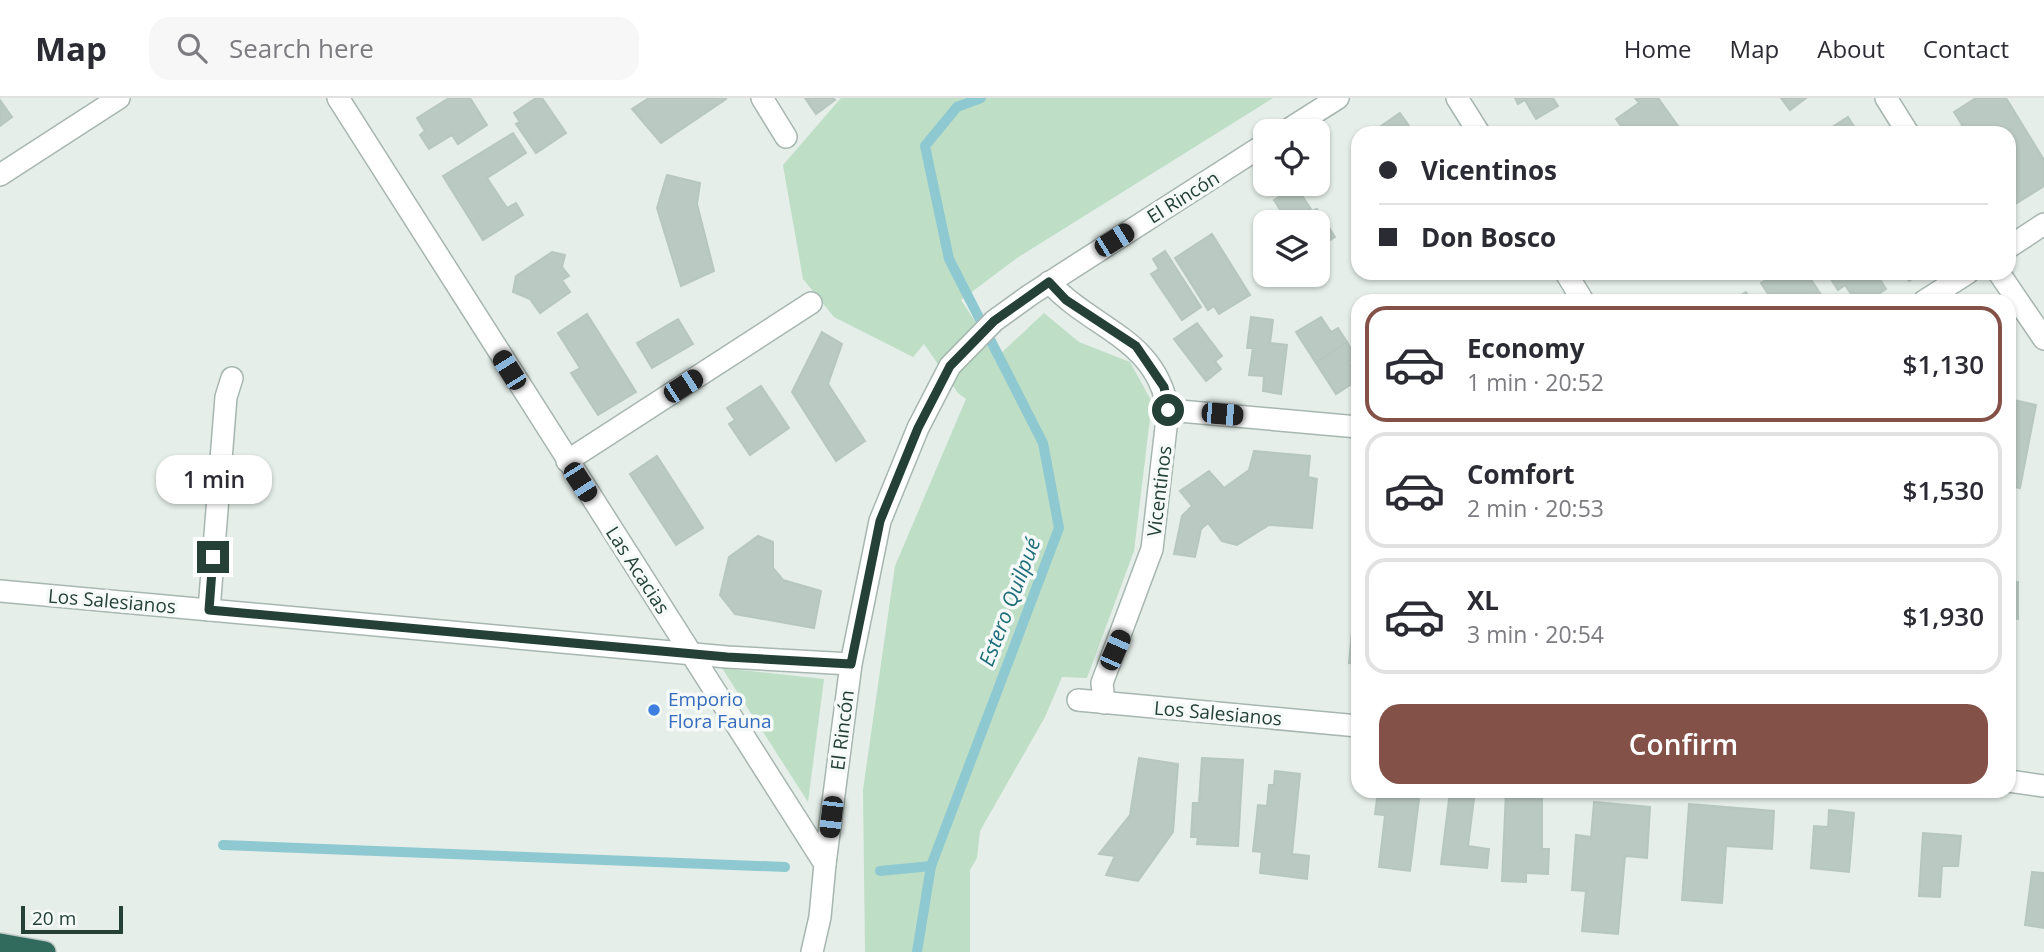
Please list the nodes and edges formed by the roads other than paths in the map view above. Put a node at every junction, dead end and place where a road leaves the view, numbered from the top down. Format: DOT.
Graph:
graph roads {
  1 [pos="118,98"];
  2 [pos="338,98"];
  3 [pos="762,98"];
  4 [pos="1338,98"];
  5 [pos="1457,98"];
  6 [pos="1886,98"];
  7 [pos="1305,119"];
  8 [pos="1475,126"];
  9 [pos="1904,126"];
  10 [pos="786,137"];
  11 [pos="1253,152"];
  12 [pos="0,174"];
  13 [pos="2044,224"];
  14 [pos="2016,242"];
  15 [pos="1957,280"];
  16 [pos="1049,282"];
  17 [pos="1935,294"];
  18 [pos="2016,298"];
  19 [pos="811,303"];
  20 [pos="2044,339"];
  21 [pos="232,378"];
  22 [pos="1168,410"];
  23 [pos="1351,426"];
  24 [pos="567,461"];
  25 [pos="0,591"];
  26 [pos="209,610"];
  27 [pos="691,652"];
  28 [pos="851,664"];
  29 [pos="1078,700"];
  30 [pos="1104,703"];
  31 [pos="1351,725"];
  32 [pos="2016,782"];
  33 [pos="2044,786"];
  34 [pos="825,864"];
  35 [pos="0,944"];
  36 [pos="45,952"];
  37 [pos="812,952"];
  1 -- 12 [label="street"];
  2 -- 24 [label="street, Las Acacias"];
  3 -- 10 [label="street"];
  4 -- 7 [label="street"];
  5 -- 8 [label="street"];
  6 -- 9 [label="street"];
  11 -- 16 [label="street, El Rincón"];
  13 -- 14 [label="street"];
  15 -- 17 [label="street"];
  16 -- 22 [label="street, Vicentinos"];
  16 -- 28 [label="street, El Rincón"];
  18 -- 20 [label="street"];
  19 -- 24 [label="street"];
  21 -- 26 [label="street"];
  22 -- 23 [label="street"];
  22 -- 30 [label="street, Vicentinos"];
  24 -- 27 [label="street, Las Acacias"];
  25 -- 26 [label="street, Los Salesianos"];
  26 -- 27 [label="street, Los Salesianos"];
  27 -- 28 [label="street, Los Salesianos"];
  27 -- 34 [label="street, Las Acacias"];
  28 -- 34 [label="street, El Rincón"];
  29 -- 30 [label="street, Los Salesianos"];
  30 -- 31 [label="street, Los Salesianos"];
  32 -- 33 [label="street"];
  34 -- 37 [label="street, El Rincón"];
  35 -- 36 [label="highway"];
}
